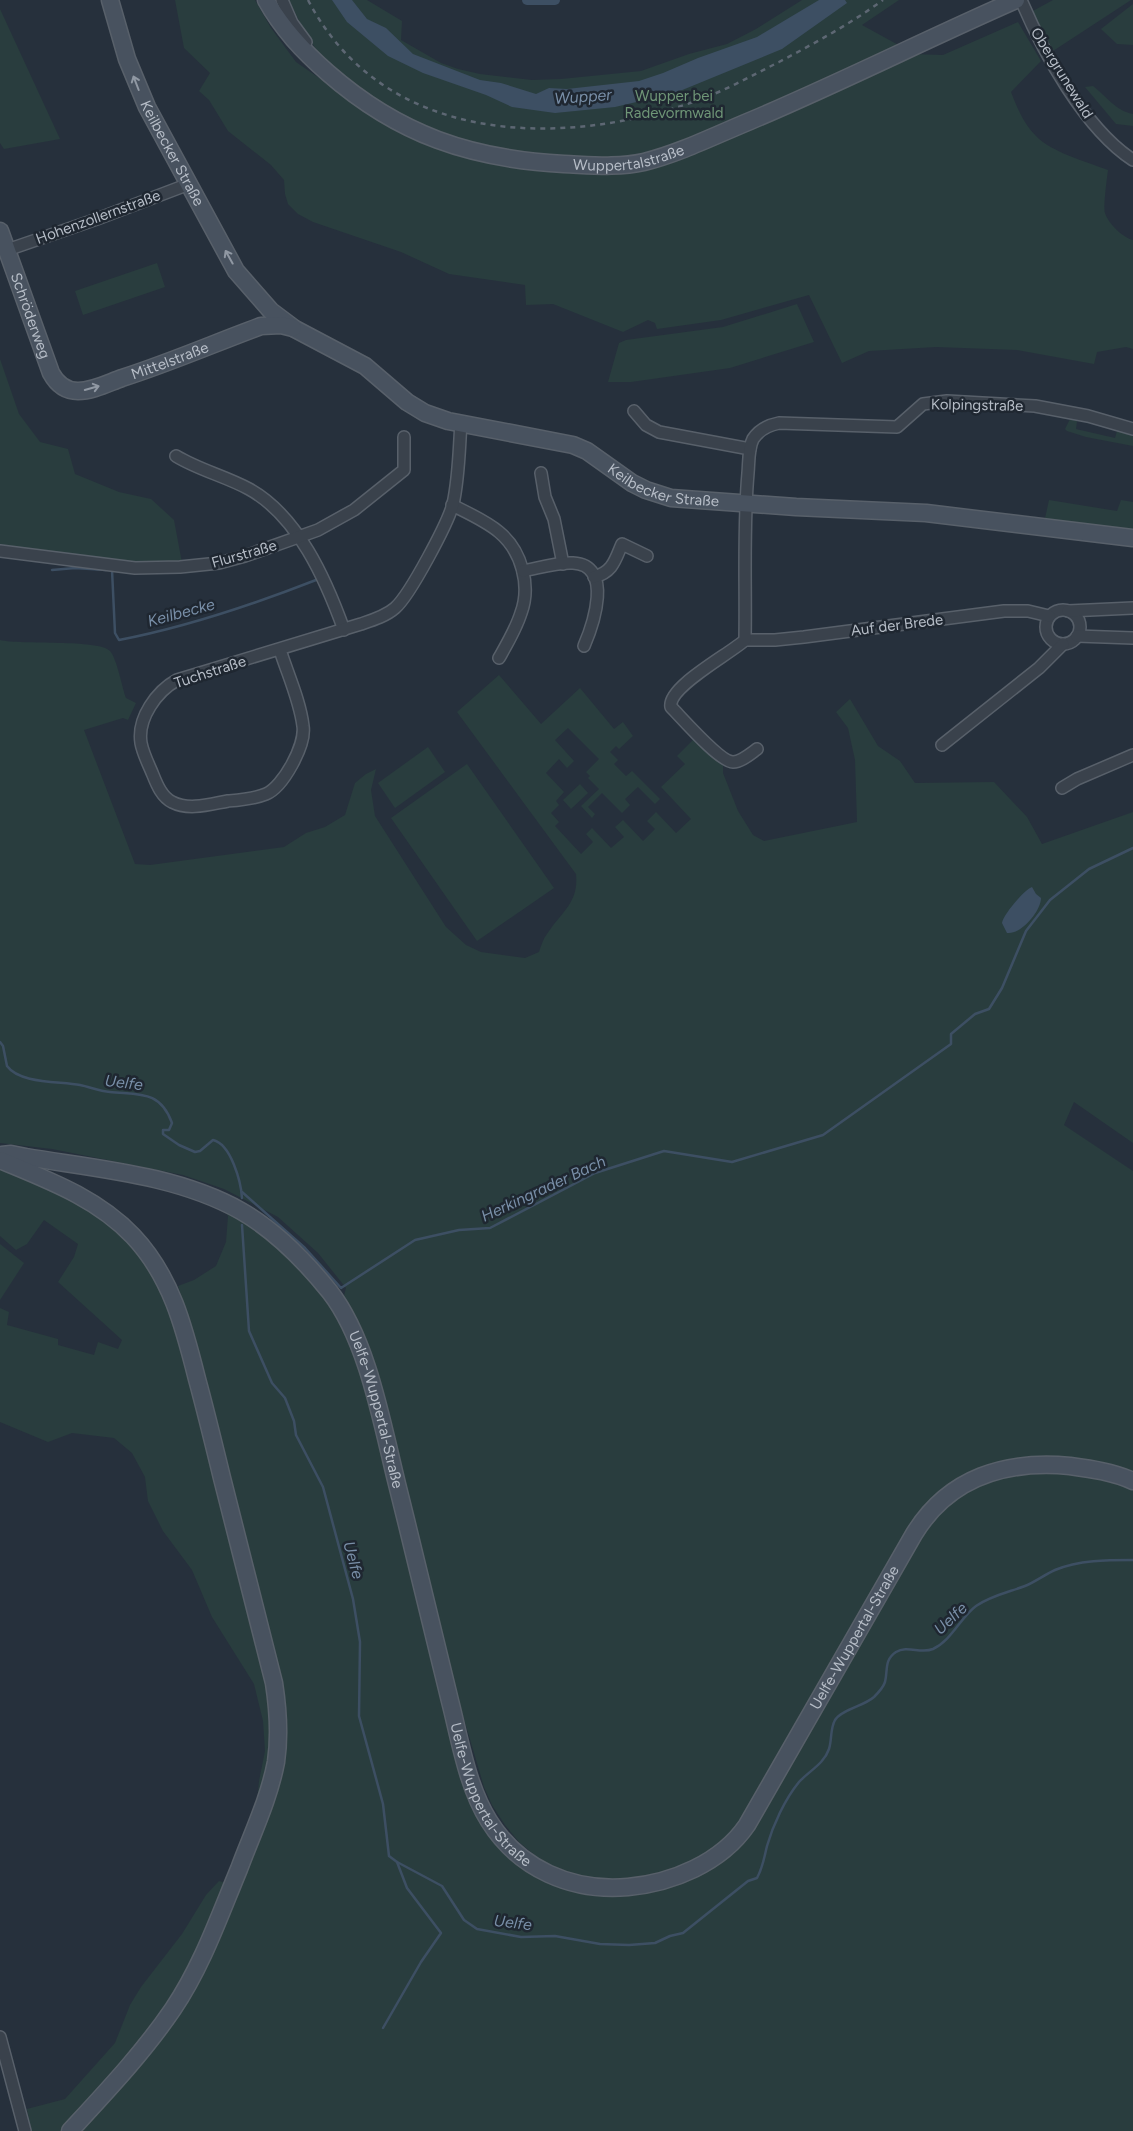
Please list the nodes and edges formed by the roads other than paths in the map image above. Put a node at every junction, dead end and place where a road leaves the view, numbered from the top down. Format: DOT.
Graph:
graph roads {
  1 [pos="110,0"];
  2 [pos="266,0"];
  3 [pos="282,0"];
  4 [pos="1016,0"];
  5 [pos="1021,0"];
  6 [pos="306,53"];
  7 [pos="1133,160"];
  8 [pos="189,184"];
  9 [pos="0,231"];
  10 [pos="7,250"];
  11 [pos="257,297"];
  12 [pos="253,329"];
  13 [pos="295,329"];
  14 [pos="51,373"];
  15 [pos="634,411"];
  16 [pos="461,423"];
  17 [pos="1133,429"];
  18 [pos="404,437"];
  19 [pos="750,449"];
  20 [pos="176,456"];
  21 [pos="541,473"];
  22 [pos="745,504"];
  23 [pos="452,506"];
  24 [pos="298,537"];
  25 [pos="1126,538"];
  26 [pos="0,551"];
  27 [pos="647,556"];
  28 [pos="563,564"];
  29 [pos="523,571"];
  30 [pos="594,577"];
  31 [pos="1133,608"];
  32 [pos="1068,611"];
  33 [pos="1049,616"];
  34 [pos="344,630"];
  35 [pos="1077,636"];
  36 [pos="1133,638"];
  37 [pos="745,640"];
  38 [pos="1063,644"];
  39 [pos="584,646"];
  40 [pos="280,650"];
  41 [pos="499,658"];
  42 [pos="942,745"];
  43 [pos="757,749"];
  44 [pos="1133,755"];
  45 [pos="1062,788"];
  46 [pos="0,1160"];
  47 [pos="1133,1481"];
  48 [pos="0,2037"];
  49 [pos="25,2131"];
  50 [pos="70,2131"];
  8 -- 1 [label="main road, Keilbecker Straße, one-way"];
  2 -- 6 [label="main road, Wuppertalstraße"];
  3 -- 6 [label="street"];
  4 -- 6 [label="main road, Wuppertalstraße"];
  5 -- 7 [label="street, Obergrunewald"];
  8 -- 10 [label="street, Hohenzollernstraße"];
  11 -- 8 [label="main road, Keilbecker Straße, one-way"];
  9 -- 10 [label="main road, Schröderweg"];
  10 -- 14 [label="main road, Schröderweg"];
  11 -- 12 [label="main road"];
  11 -- 13 [label="main road, Keilbecker Straße"];
  12 -- 13 [label="main road, Mittelstraße"];
  14 -- 12 [label="main road, Mittelstraße, one-way"];
  13 -- 16 [label="main road, Keilbecker Straße"];
  15 -- 19 [label="street"];
  16 -- 22 [label="main road, Keilbecker Straße"];
  16 -- 23 [label="street, Tuchstraße"];
  17 -- 19 [label="street, Kolpingstraße"];
  18 -- 24 [label="street, Flurstraße"];
  19 -- 22 [label="street"];
  20 -- 24 [label="street"];
  21 -- 28 [label="street"];
  22 -- 25 [label="main road, Keilbecker Straße"];
  22 -- 37 [label="street"];
  23 -- 29 [label="street"];
  23 -- 34 [label="street, Tuchstraße"];
  24 -- 26 [label="street, Flurstraße"];
  24 -- 34 [label="street"];
  27 -- 30 [label="street"];
  28 -- 29 [label="street"];
  28 -- 30 [label="street"];
  29 -- 41 [label="street"];
  30 -- 39 [label="street"];
  31 -- 32 [label="street, Auf der Brede"];
  32 -- 33 [label="street, Auf der Brede"];
  32 -- 35 [label="street"];
  33 -- 37 [label="street, Auf der Brede"];
  33 -- 38 [label="street"];
  34 -- 40 [label="street, Tuchstraße"];
  35 -- 36 [label="street"];
  35 -- 38 [label="street"];
  37 -- 43 [label="street"];
  38 -- 42 [label="street"];
  40 -- 40 [label="street, Tuchstraße"];
  44 -- 45 [label="street"];
  46 -- 47 [label="main road, Uelfe-Wuppertal-Straße"];
  46 -- 50 [label="main road"];
  48 -- 49 [label="street"];
}
